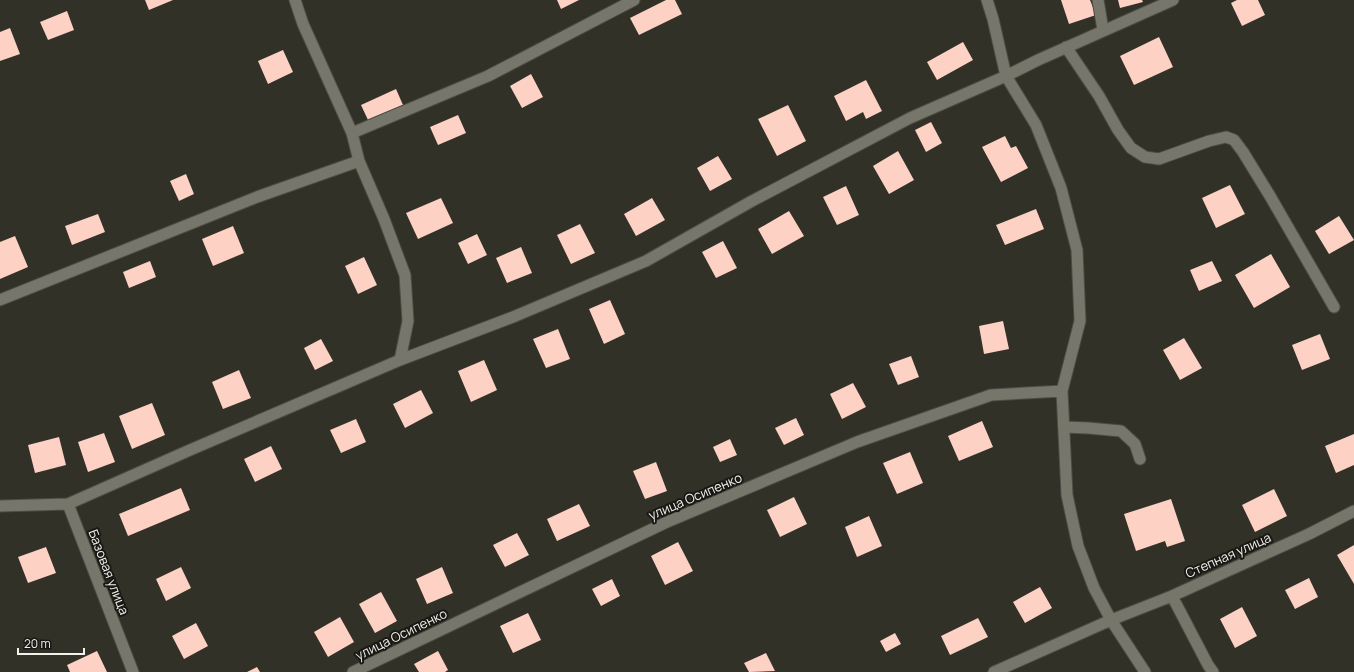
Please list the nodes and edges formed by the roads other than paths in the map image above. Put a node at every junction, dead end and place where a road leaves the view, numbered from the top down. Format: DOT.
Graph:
graph roads {
  1 [pos="295,0"];
  2 [pos="634,0"];
  3 [pos="987,0"];
  4 [pos="1098,0"];
  5 [pos="1173,0"];
  6 [pos="1103,30"];
  7 [pos="1066,47"];
  8 [pos="1006,76"];
  9 [pos="352,133"];
  10 [pos="359,161"];
  11 [pos="0,300"];
  12 [pos="1334,308"];
  13 [pos="400,360"];
  14 [pos="1062,391"];
  15 [pos="1064,427"];
  16 [pos="1140,459"];
  17 [pos="68,504"];
  18 [pos="0,506"];
  19 [pos="1354,511"];
  20 [pos="1172,596"];
  21 [pos="1111,620"];
  22 [pos="133,672"];
  23 [pos="353,672"];
  24 [pos="994,672"];
  25 [pos="1144,672"];
  26 [pos="1213,672"];
  1 -- 9 [label="street"];
  2 -- 9 [label="street"];
  3 -- 8 [label="street"];
  4 -- 6 [label="street"];
  5 -- 6 [label="street"];
  6 -- 7 [label="street"];
  7 -- 8 [label="street"];
  7 -- 12 [label="street"];
  8 -- 13 [label="street"];
  8 -- 14 [label="street"];
  9 -- 10 [label="street"];
  10 -- 11 [label="street"];
  10 -- 13 [label="street"];
  13 -- 17 [label="street"];
  14 -- 15 [label="street"];
  14 -- 23 [label="street, улица Осипенко"];
  15 -- 16 [label="street"];
  15 -- 21 [label="street"];
  17 -- 18 [label="street"];
  17 -- 22 [label="street, Базовая улица"];
  19 -- 20 [label="street, Степная улица"];
  20 -- 21 [label="street, Степная улица"];
  20 -- 26 [label="street"];
  21 -- 24 [label="street, Степная улица"];
  21 -- 25 [label="street"];
}
